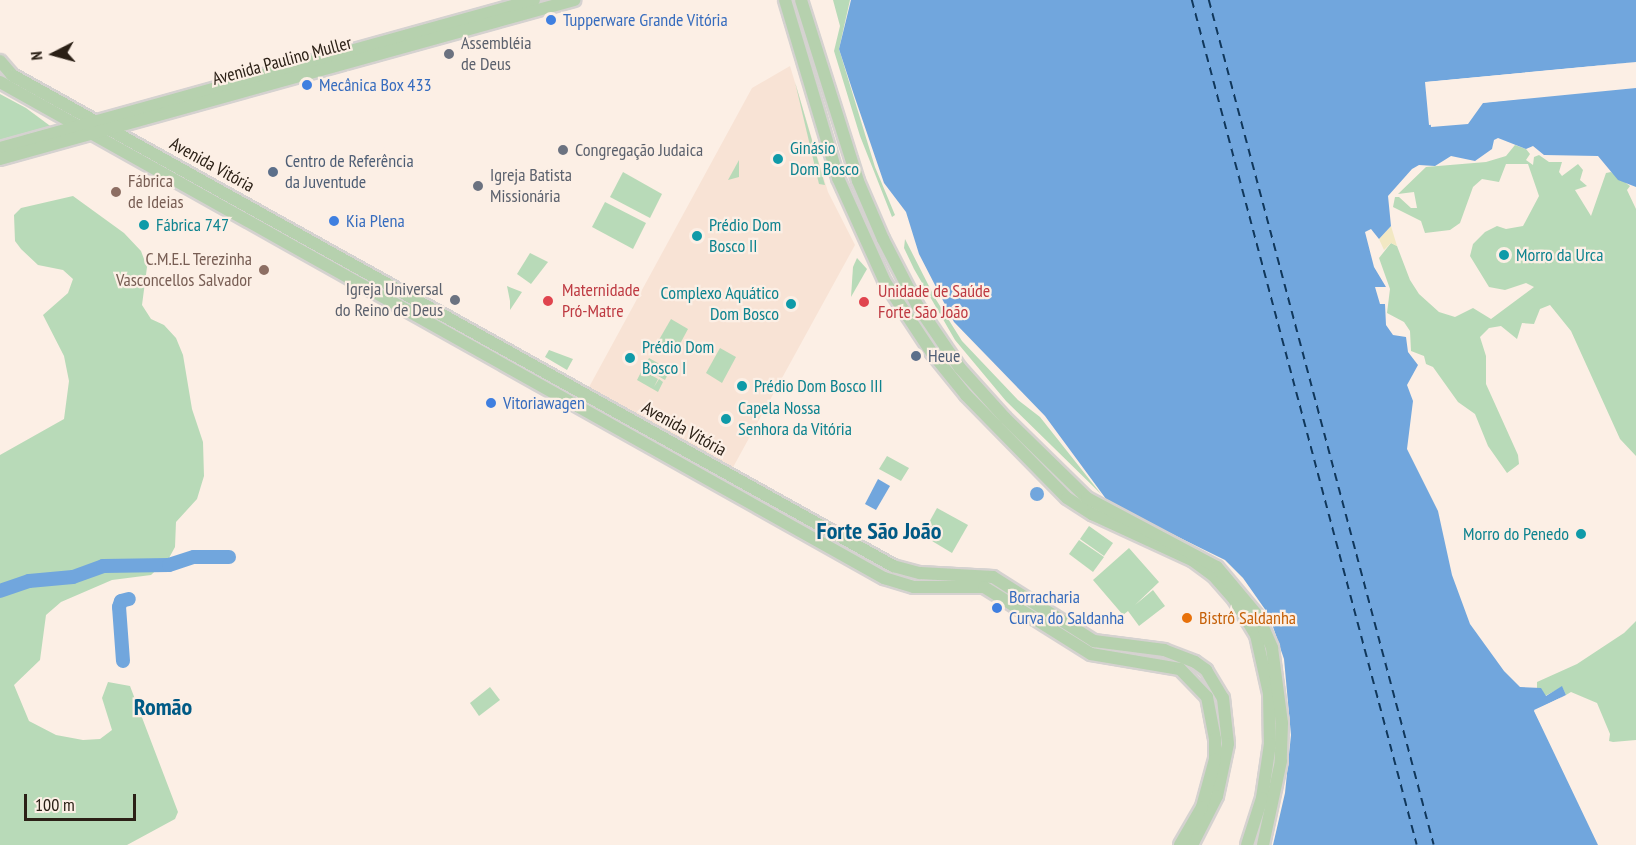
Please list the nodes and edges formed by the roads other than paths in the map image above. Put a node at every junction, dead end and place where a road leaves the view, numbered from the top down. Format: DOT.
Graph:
graph roads {
  1 [pos="534,0"];
  2 [pos="574,0"];
  3 [pos="785,0"];
  4 [pos="801,0"];
  5 [pos="385,46"];
  6 [pos="352,55"];
  7 [pos="0,61"];
  8 [pos="0,82"];
  9 [pos="145,119"];
  10 [pos="94,120"];
  11 [pos="75,125"];
  12 [pos="109,128"];
  13 [pos="88,133"];
  14 [pos="138,143"];
  15 [pos="0,148"];
  16 [pos="0,159"];
  17 [pos="568,384"];
  18 [pos="568,402"];
  19 [pos="1180,845"];
  20 [pos="1192,845"];
  21 [pos="1247,845"];
  22 [pos="1263,845"];
  1 -- 5 [label="main road, Avenida Paulino Muller"];
  2 -- 5 [label="main road, Avenida Paulino Muller"];
  3 -- 21 [label="main road"];
  4 -- 22 [label="main road"];
  5 -- 6 [label="main road, Avenida Paulino Muller"];
  6 -- 9 [label="main road, Avenida Paulino Muller"];
  6 -- 10 [label="main road, Avenida Paulino Muller"];
  7 -- 10 [label="main road, Avenida Vitória"];
  8 -- 11 [label="main road, Avenida Vitória"];
  9 -- 12 [label="main road, Avenida Paulino Muller"];
  9 -- 14 [label="main road"];
  10 -- 11 [label="main road, Avenida Paulino Muller"];
  10 -- 12 [label="main road, Avenida Vitória"];
  11 -- 13 [label="main road, Avenida Vitória"];
  11 -- 15 [label="main road, Avenida Paulino Muller"];
  12 -- 13 [label="main road, Avenida Paulino Muller"];
  12 -- 14 [label="main road, Avenida Vitória"];
  13 -- 16 [label="main road, Avenida Paulino Muller"];
  13 -- 18 [label="main road, Avenida Vitória"];
  14 -- 17 [label="main road, Avenida Vitória"];
  17 -- 18 [label="main road"];
  17 -- 20 [label="main road, Avenida Vitória"];
  18 -- 19 [label="main road, Avenida Vitória"];
}
